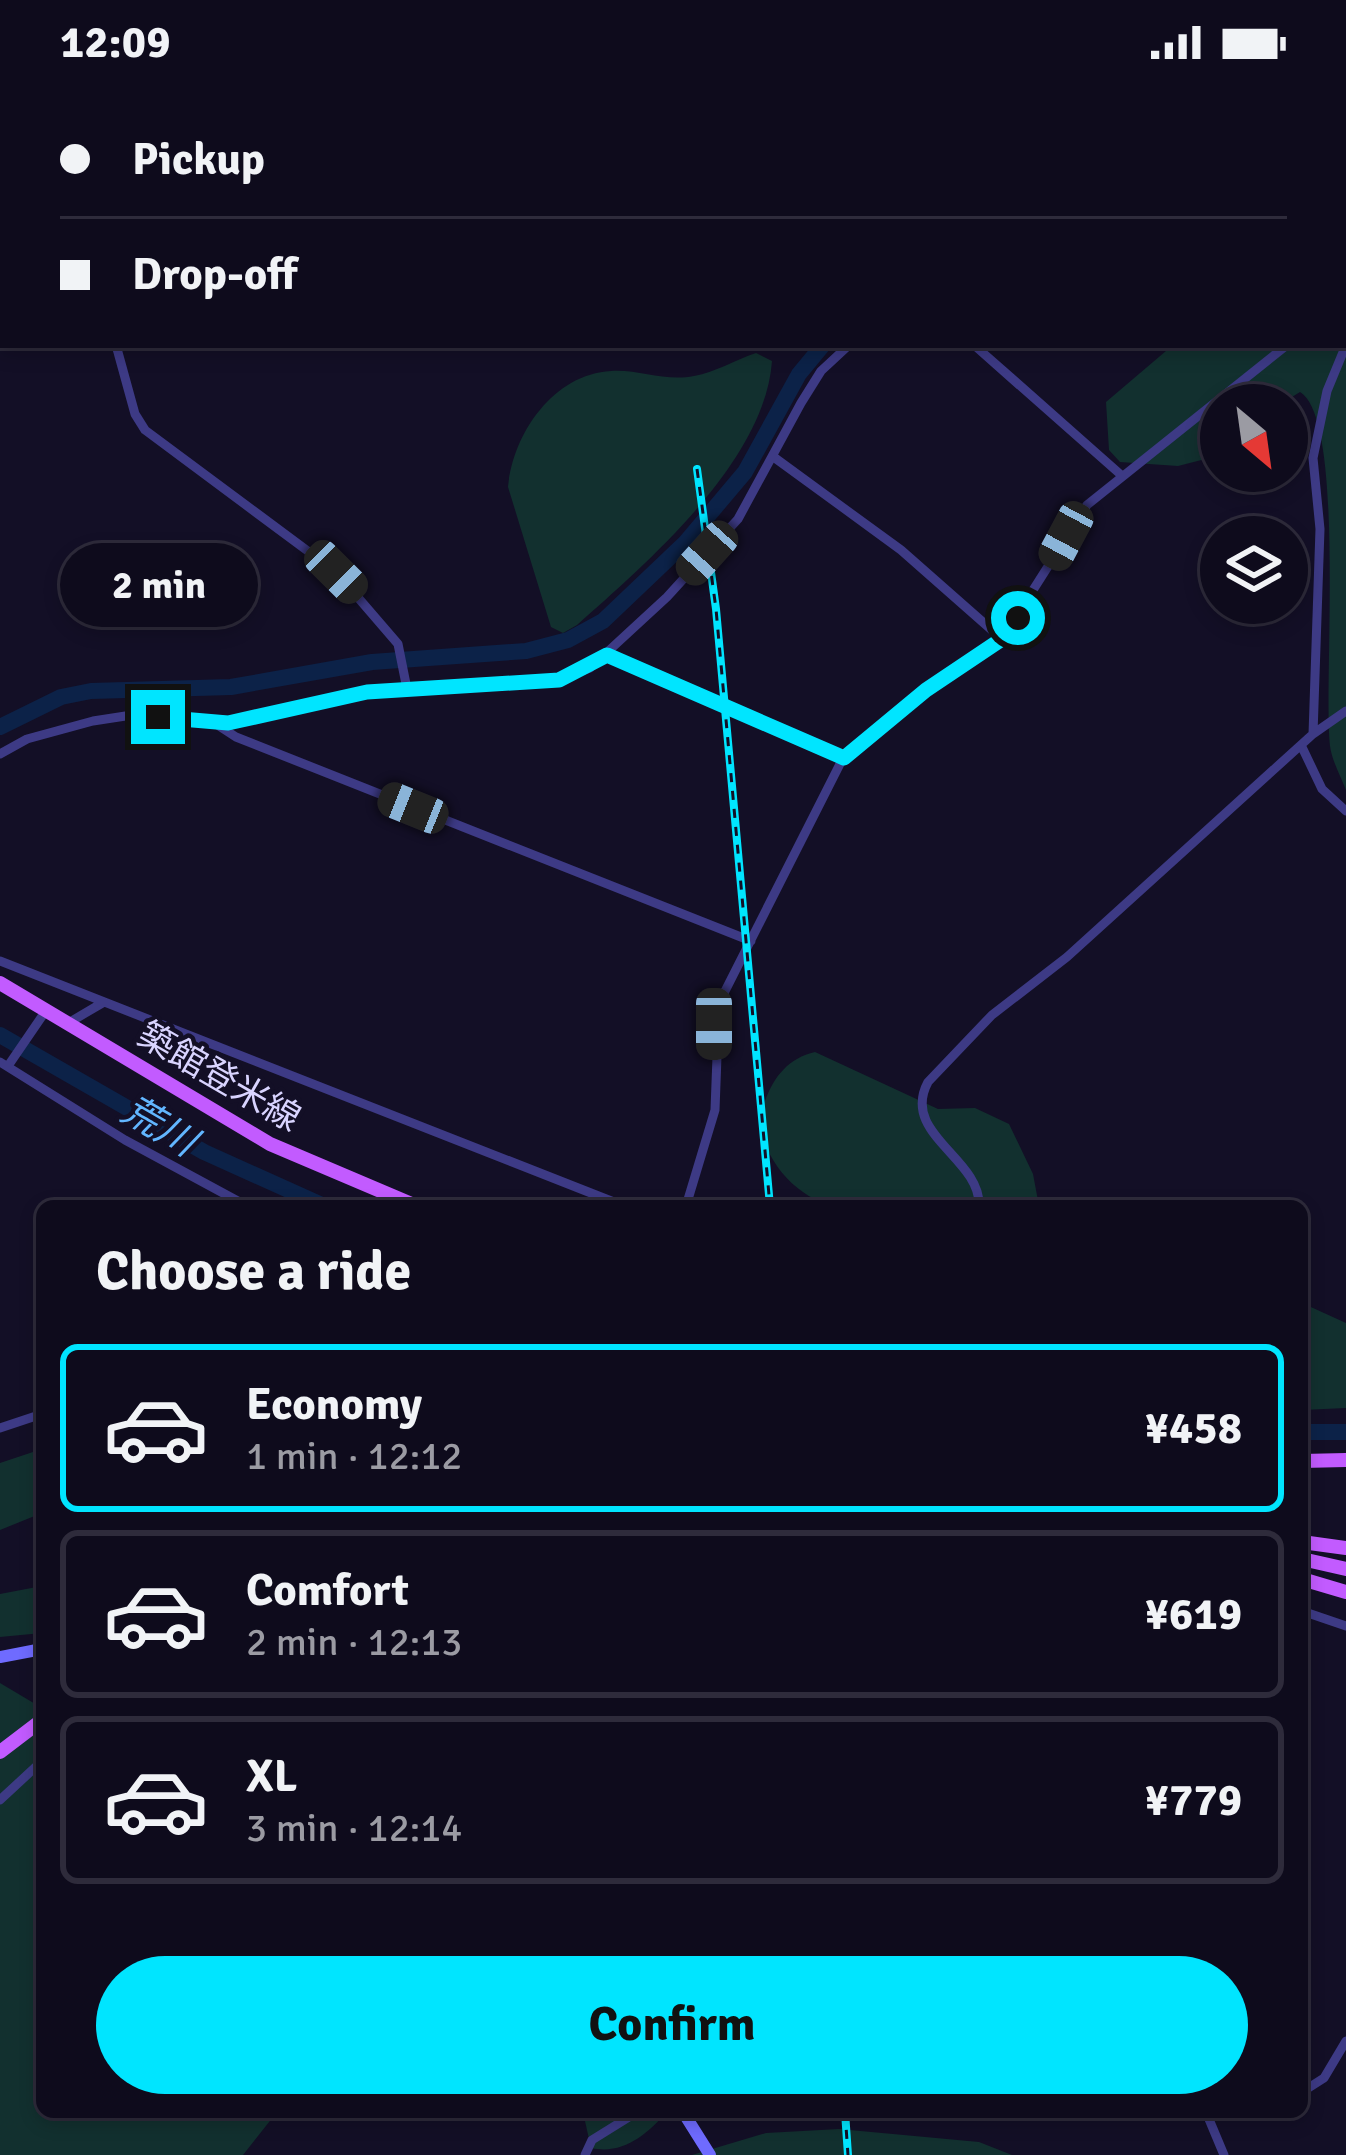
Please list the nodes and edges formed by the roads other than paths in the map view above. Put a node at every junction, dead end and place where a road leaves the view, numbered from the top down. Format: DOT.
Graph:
graph roads {
  1 [pos="117,348"];
  2 [pos="846,348"];
  3 [pos="977,348"];
  4 [pos="1283,348"];
  5 [pos="1345,348"];
  6 [pos="775,458"];
  7 [pos="1120,474"];
  8 [pos="1002,639"];
  9 [pos="607,655"];
  10 [pos="407,689"];
  11 [pos="1346,711"];
  12 [pos="211,721"];
  13 [pos="1313,734"];
  14 [pos="1301,745"];
  15 [pos="0,754"];
  16 [pos="844,758"];
  17 [pos="1346,811"];
  18 [pos="751,941"];
  19 [pos="0,962"];
  20 [pos="0,983"];
  21 [pos="104,1002"];
  22 [pos="47,1009"];
  23 [pos="70,1022"];
  24 [pos="7,1063"];
  25 [pos="236,1200"];
  26 [pos="402,1200"];
  27 [pos="609,1200"];
  28 [pos="688,1200"];
  29 [pos="978,1200"];
  30 [pos="36,1416"];
  31 [pos="0,1428"];
  32 [pos="1346,1460"];
  33 [pos="1308,1462"];
  34 [pos="1308,1543"];
  35 [pos="1346,1548"];
  36 [pos="1308,1560"];
  37 [pos="1346,1569"];
  38 [pos="1308,1581"];
  39 [pos="1346,1592"];
  40 [pos="1308,1613"];
  41 [pos="1346,1627"];
  42 [pos="36,1650"];
  43 [pos="0,1657"];
  44 [pos="36,1725"];
  45 [pos="0,1752"];
  46 [pos="36,1767"];
  47 [pos="0,1800"];
  48 [pos="1346,2041"];
  49 [pos="1308,2088"];
  50 [pos="627,2118"];
  51 [pos="689,2118"];
  52 [pos="1209,2118"];
  53 [pos="585,2155"];
  54 [pos="710,2155"];
  55 [pos="1224,2155"];
  1 -- 10 [label="street"];
  2 -- 6 [label="street"];
  3 -- 7 [label="street"];
  4 -- 7 [label="street"];
  5 -- 13 [label="street"];
  6 -- 8 [label="street"];
  6 -- 9 [label="street"];
  7 -- 8 [label="street"];
  8 -- 16 [label="street"];
  9 -- 10 [label="street"];
  9 -- 16 [label="street"];
  10 -- 12 [label="street"];
  11 -- 13 [label="street"];
  12 -- 15 [label="street"];
  12 -- 18 [label="street"];
  13 -- 14 [label="street"];
  14 -- 17 [label="street"];
  14 -- 29 [label="street"];
  16 -- 18 [label="street"];
  18 -- 28 [label="street"];
  19 -- 21 [label="street"];
  20 -- 22 [label="main road, 築館登米線"];
  21 -- 23 [label="street"];
  21 -- 27 [label="street"];
  22 -- 23 [label="main road, 築館登米線"];
  22 -- 24 [label="street"];
  23 -- 26 [label="main road, 築館登米線"];
  24 -- 25 [label="street"];
  30 -- 31 [label="street"];
  32 -- 33 [label="main road"];
  34 -- 35 [label="main road"];
  36 -- 37 [label="main road"];
  38 -- 39 [label="main road"];
  40 -- 41 [label="street"];
  42 -- 43 [label="street"];
  44 -- 45 [label="main road"];
  46 -- 47 [label="street"];
  48 -- 49 [label="street"];
  50 -- 53 [label="street"];
  51 -- 54 [label="street"];
  52 -- 55 [label="street"];
}
